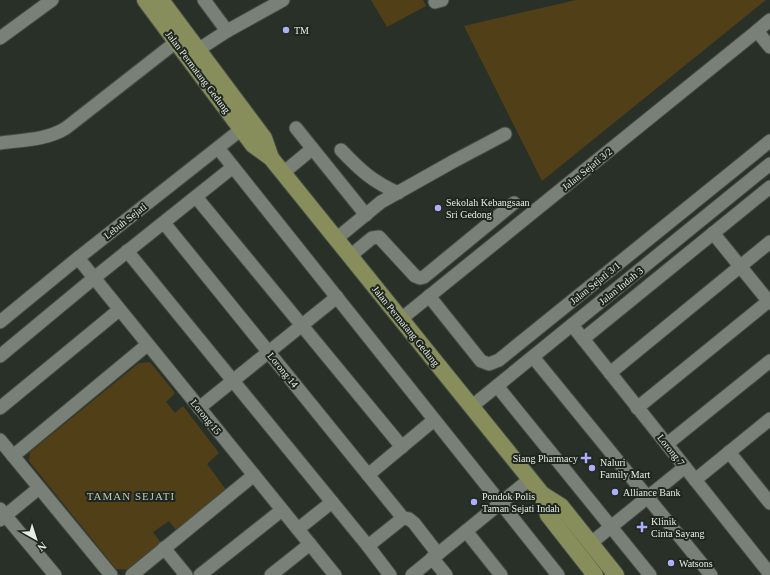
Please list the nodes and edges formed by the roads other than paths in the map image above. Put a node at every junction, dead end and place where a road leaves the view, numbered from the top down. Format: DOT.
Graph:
graph roads {
  1 [pos="52,0"];
  2 [pos="145,0"];
  3 [pos="161,0"];
  4 [pos="204,0"];
  5 [pos="283,0"];
  6 [pos="261,5"];
  7 [pos="770,20"];
  8 [pos="227,31"];
  9 [pos="757,31"];
  10 [pos="1,36"];
  11 [pos="176,42"];
  12 [pos="770,47"];
  13 [pos="192,54"];
  14 [pos="246,126"];
  15 [pos="296,128"];
  16 [pos="505,134"];
  17 [pos="770,141"];
  18 [pos="0,143"];
  19 [pos="218,148"];
  20 [pos="312,149"];
  21 [pos="341,150"];
  22 [pos="770,164"];
  23 [pos="233,167"];
  24 [pos="283,173"];
  25 [pos="770,187"];
  26 [pos="398,193"];
  27 [pos="196,197"];
  28 [pos="514,203"];
  29 [pos="366,215"];
  30 [pos="164,223"];
  31 [pos="713,233"];
  32 [pos="336,239"];
  33 [pos="770,242"];
  34 [pos="128,251"];
  35 [pos="350,256"];
  36 [pos="78,258"];
  37 [pos="740,266"];
  38 [pos="94,278"];
  39 [pos="429,296"];
  40 [pos="337,297"];
  41 [pos="769,302"];
  42 [pos="119,310"];
  43 [pos="401,319"];
  44 [pos="0,322"];
  45 [pos="302,325"];
  46 [pos="572,325"];
  47 [pos="583,339"];
  48 [pos="147,345"];
  49 [pos="268,352"];
  50 [pos="0,356"];
  51 [pos="533,357"];
  52 [pos="770,361"];
  53 [pos="610,373"];
  54 [pos="233,380"];
  55 [pos="497,386"];
  56 [pos="471,407"];
  57 [pos="0,408"];
  58 [pos="199,408"];
  59 [pos="638,408"];
  60 [pos="434,420"];
  61 [pos="769,423"];
  62 [pos="0,440"];
  63 [pos="667,444"];
  64 [pos="402,448"];
  65 [pos="729,452"];
  66 [pos="13,456"];
  67 [pos="685,467"];
  68 [pos="254,475"];
  69 [pos="368,475"];
  70 [pos="530,479"];
  71 [pos="695,480"];
  72 [pos="39,488"];
  73 [pos="542,494"];
  74 [pos="648,498"];
  75 [pos="332,502"];
  76 [pos="500,503"];
  77 [pos="770,503"];
  78 [pos="282,510"];
  79 [pos="2,515"];
  80 [pos="403,518"];
  81 [pos="611,528"];
  82 [pos="298,529"];
  83 [pos="466,531"];
  84 [pos="310,544"];
  85 [pos="591,544"];
  86 [pos="368,546"];
  87 [pos="164,548"];
  88 [pos="435,556"];
  89 [pos="414,574"];
  90 [pos="770,574"];
  91 [pos="55,575"];
  92 [pos="111,575"];
  93 [pos="132,575"];
  94 [pos="186,575"];
  95 [pos="200,575"];
  96 [pos="271,575"];
  97 [pos="335,575"];
  98 [pos="390,575"];
  99 [pos="446,575"];
  100 [pos="501,575"];
  101 [pos="558,575"];
  102 [pos="596,575"];
  103 [pos="616,575"];
  104 [pos="650,575"];
  105 [pos="711,575"];
  1 -- 10 [label="street"];
  2 -- 11 [label="main road, Jalan Permatang Gedung"];
  3 -- 13 [label="main road, Jalan Permatang Gedung"];
  4 -- 8 [label="street"];
  5 -- 6 [label="street"];
  6 -- 8 [label="street"];
  7 -- 9 [label="street, Jalan Sejati 3/2"];
  8 -- 13 [label="street"];
  9 -- 12 [label="street"];
  9 -- 39 [label="street, Jalan Sejati 3/2"];
  11 -- 13 [label="main road, Jalan Permatang Gedung"];
  11 -- 18 [label="street"];
  13 -- 14 [label="main road, Jalan Permatang Gedung"];
  14 -- 19 [label="street, Lebuh Sejati"];
  14 -- 24 [label="main road, Jalan Permatang Gedung"];
  15 -- 20 [label="street"];
  16 -- 26 [label="street"];
  17 -- 39 [label="street, Jalan Sejati 3/1"];
  19 -- 23 [label="street"];
  19 -- 36 [label="street, Lebuh Sejati"];
  20 -- 24 [label="street"];
  20 -- 29 [label="street"];
  21 -- 26 [label="street"];
  22 -- 46 [label="street, Jalan Indah 3"];
  23 -- 27 [label="street"];
  23 -- 40 [label="street"];
  24 -- 32 [label="main road, Jalan Permatang Gedung"];
  25 -- 31 [label="street"];
  26 -- 29 [label="street"];
  27 -- 30 [label="street"];
  27 -- 45 [label="street"];
  28 -- 35 [label="street"];
  29 -- 32 [label="street"];
  30 -- 34 [label="street"];
  30 -- 49 [label="street, Lorong 14"];
  31 -- 37 [label="street"];
  31 -- 47 [label="street"];
  32 -- 35 [label="main road, Jalan Permatang Gedung"];
  33 -- 37 [label="street"];
  34 -- 38 [label="street"];
  34 -- 54 [label="street"];
  35 -- 43 [label="main road, Jalan Permatang Gedung"];
  36 -- 38 [label="street, Lorong 15"];
  36 -- 44 [label="street, Lebuh Sejati"];
  37 -- 41 [label="street"];
  37 -- 53 [label="street"];
  38 -- 42 [label="street, Lorong 15"];
  38 -- 50 [label="street"];
  39 -- 43 [label="street, Jalan Sejati 3/2"];
  40 -- 45 [label="street"];
  40 -- 60 [label="street"];
  41 -- 59 [label="street"];
  42 -- 48 [label="street, Lorong 15"];
  42 -- 57 [label="street"];
  43 -- 56 [label="main road, Jalan Permatang Gedung"];
  45 -- 49 [label="street"];
  45 -- 64 [label="street"];
  46 -- 47 [label="street, Lorong 7"];
  46 -- 51 [label="street, Jalan Indah 3"];
  47 -- 53 [label="street, Lorong 7"];
  48 -- 58 [label="street, Lorong 15"];
  48 -- 66 [label="street"];
  49 -- 54 [label="street"];
  49 -- 69 [label="street, Lorong 14"];
  51 -- 55 [label="street, Jalan Indah 3"];
  51 -- 74 [label="street"];
  52 -- 63 [label="street"];
  53 -- 59 [label="street, Lorong 7"];
  54 -- 58 [label="street"];
  54 -- 75 [label="street"];
  55 -- 56 [label="street, Jalan Indah 3"];
  55 -- 81 [label="street"];
  56 -- 70 [label="main road, Jalan Permatang Gedung"];
  58 -- 68 [label="street, Lorong 15"];
  59 -- 63 [label="street, Lorong 7"];
  60 -- 64 [label="street"];
  60 -- 76 [label="street"];
  61 -- 65 [label="street"];
  62 -- 66 [label="street"];
  63 -- 67 [label="street, Lorong 7"];
  64 -- 69 [label="street"];
  65 -- 71 [label="street"];
  65 -- 77 [label="street"];
  66 -- 72 [label="street"];
  67 -- 71 [label="street, Lorong 7"];
  67 -- 74 [label="street"];
  68 -- 78 [label="street, Lorong 15"];
  68 -- 87 [label="street"];
  69 -- 80 [label="street, Lorong 14"];
  70 -- 73 [label="main road, Jalan Permatang Gedung"];
  70 -- 76 [label="street"];
  71 -- 90 [label="street, Lorong 7"];
  72 -- 79 [label="street"];
  72 -- 92 [label="street"];
  73 -- 85 [label="main road, Jalan Permatang Gedung"];
  73 -- 102 [label="main road, Jalan Permatang Gedung"];
  74 -- 81 [label="street"];
  74 -- 105 [label="street"];
  75 -- 82 [label="street"];
  75 -- 86 [label="street"];
  76 -- 83 [label="street"];
  76 -- 101 [label="street"];
  78 -- 82 [label="street, Lorong 15"];
  78 -- 95 [label="street"];
  79 -- 91 [label="street"];
  80 -- 86 [label="street"];
  80 -- 88 [label="street, Lorong 14"];
  81 -- 85 [label="street"];
  81 -- 104 [label="street"];
  82 -- 84 [label="street, Lorong 15"];
  83 -- 88 [label="street"];
  83 -- 100 [label="street"];
  84 -- 96 [label="street"];
  84 -- 97 [label="street, Lorong 15"];
  85 -- 103 [label="main road, Jalan Permatang Gedung"];
  86 -- 98 [label="street"];
  87 -- 93 [label="street"];
  87 -- 94 [label="street"];
  88 -- 89 [label="street"];
  88 -- 99 [label="street, Lorong 14"];
}
